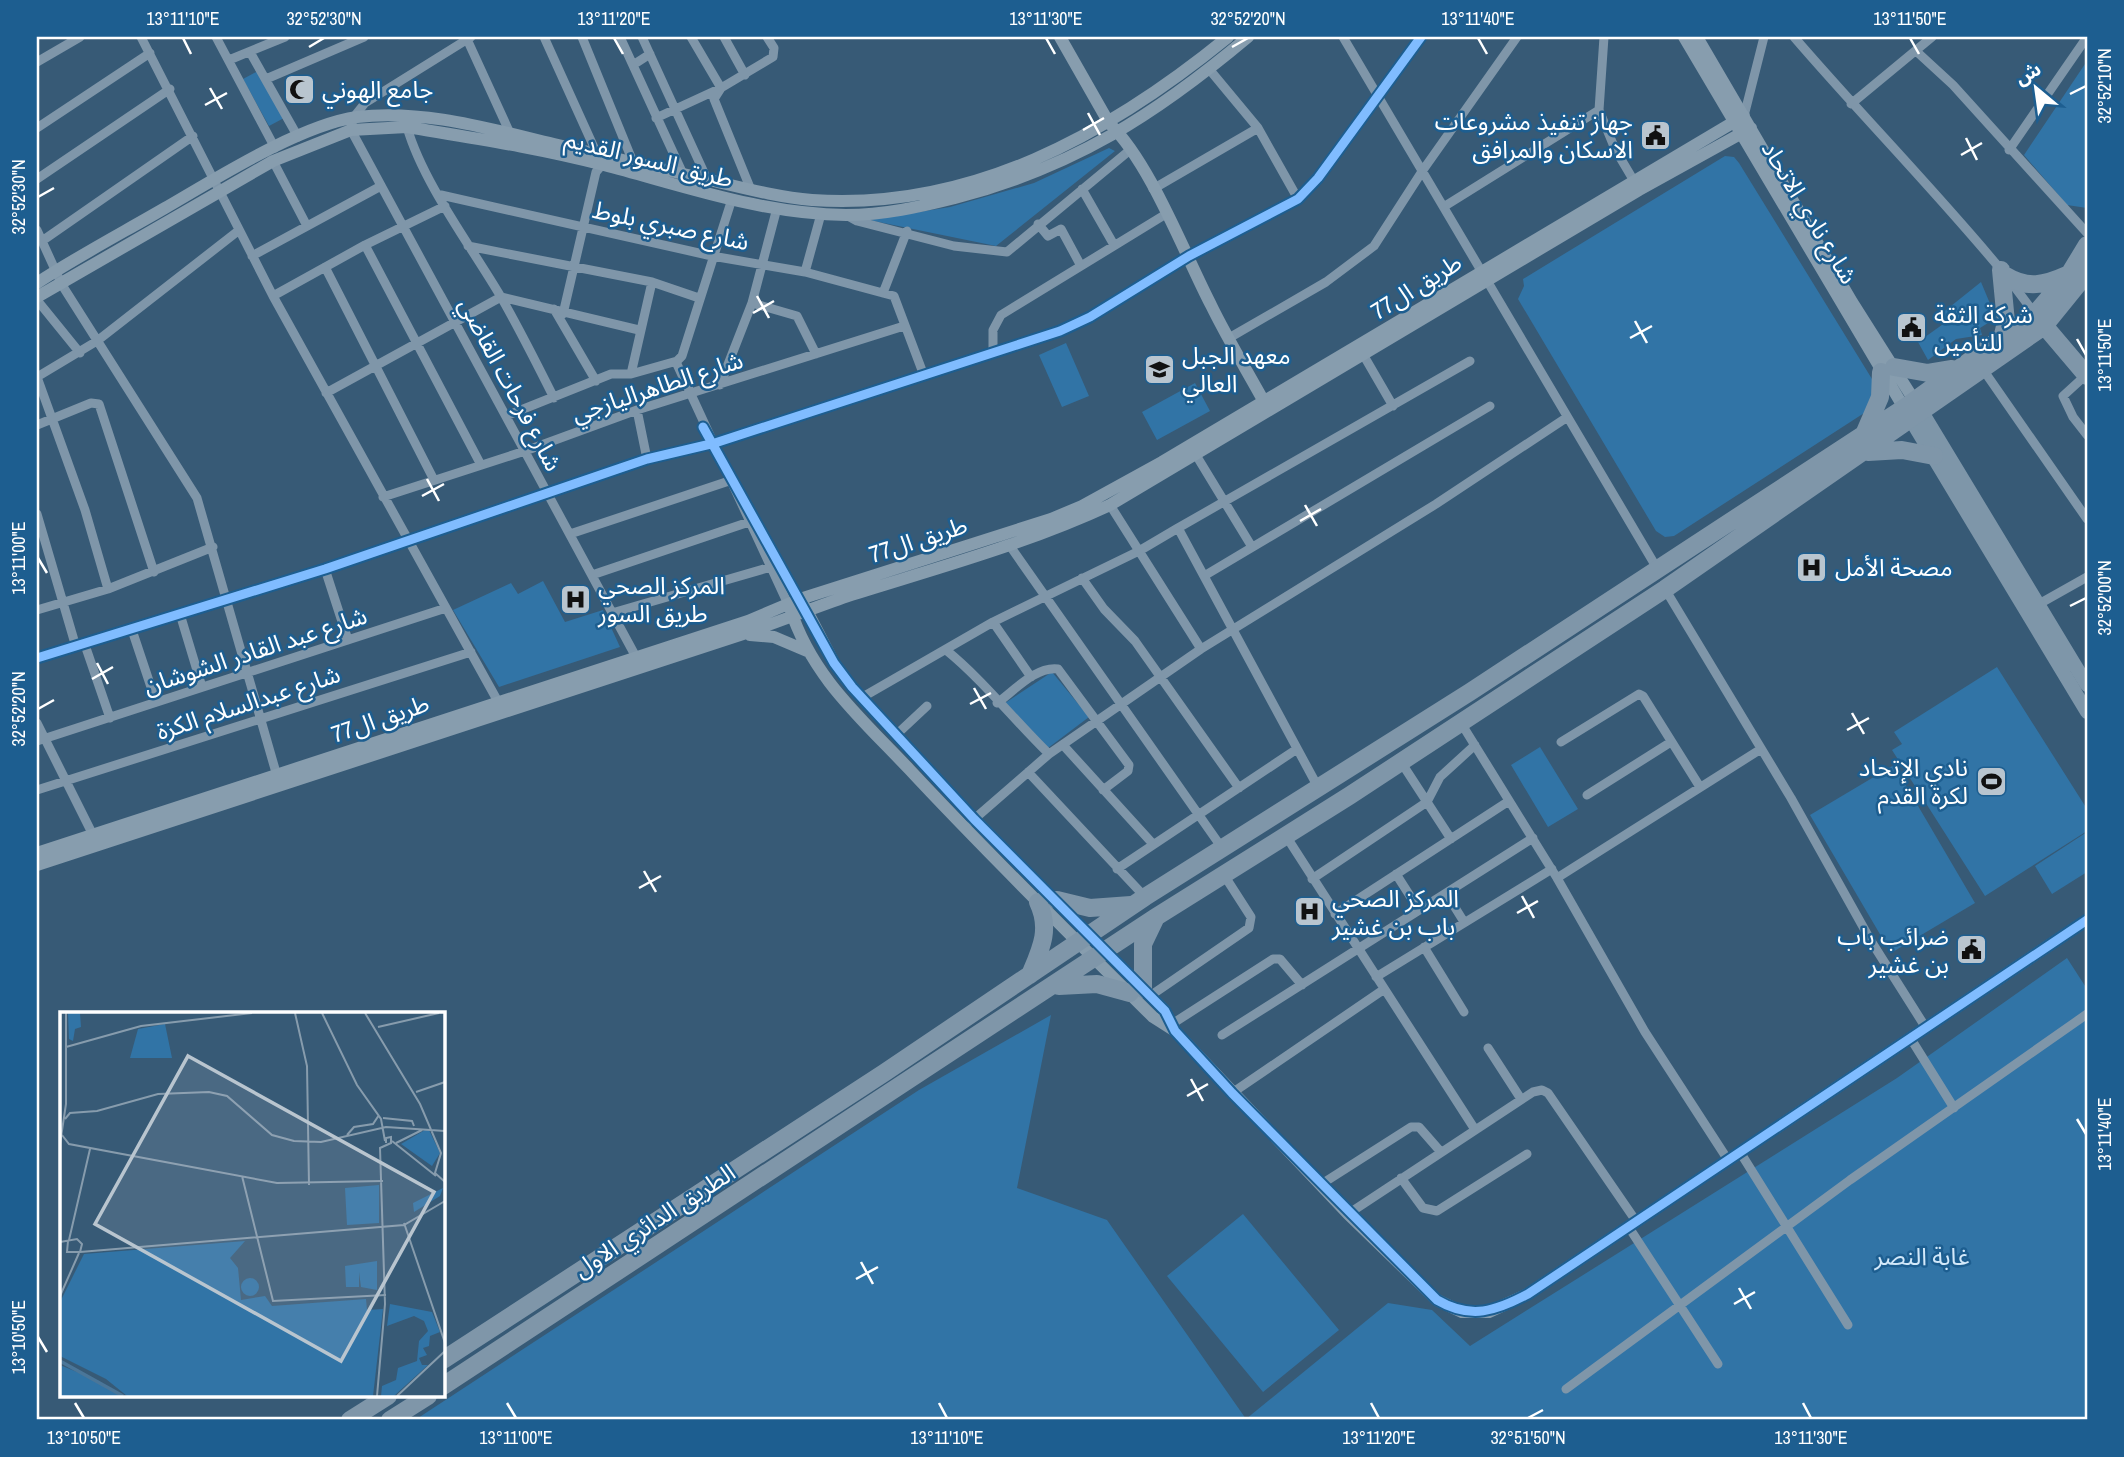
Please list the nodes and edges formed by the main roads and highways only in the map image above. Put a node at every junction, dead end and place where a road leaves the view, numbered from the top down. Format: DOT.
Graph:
graph roads {
  1 [pos="1060,37"];
  2 [pos="1228,37"];
  3 [pos="1248,37"];
  4 [pos="1684,37"];
  5 [pos="1697,37"];
  6 [pos="352,124"];
  7 [pos="1742,126"];
  8 [pos="1114,128"];
  9 [pos="274,154"];
  10 [pos="217,185"];
  11 [pos="915,201"];
  12 [pos="2087,245"];
  13 [pos="2079,273"];
  14 [pos="1484,275"];
  15 [pos="37,283"];
  16 [pos="37,299"];
  17 [pos="2040,314"];
  18 [pos="2002,339"];
  19 [pos="2087,360"];
  20 [pos="1962,365"];
  21 [pos="1888,370"];
  22 [pos="2087,375"];
  23 [pos="1266,406"];
  24 [pos="1913,410"];
  25 [pos="1866,432"];
  26 [pos="1857,455"];
  27 [pos="1934,456"];
  28 [pos="797,607"];
  29 [pos="743,634"];
  30 [pos="807,651"];
  31 [pos="2087,685"];
  32 [pos="501,706"];
  33 [pos="2087,712"];
  34 [pos="161,820"];
  35 [pos="37,853"];
  36 [pos="37,865"];
  37 [pos="1057,900"];
  38 [pos="1140,901"];
  39 [pos="1038,902"];
  40 [pos="1156,917"];
  41 [pos="2087,920"];
  42 [pos="1085,938"];
  43 [pos="1101,955"];
  44 [pos="1029,976"];
  45 [pos="1052,988"];
  46 [pos="1141,993"];
  47 [pos="1174,1028"];
  48 [pos="444,1359"];
  49 [pos="444,1385"];
  50 [pos="385,1398"];
  51 [pos="425,1398"];
  52 [pos="350,1420"];
  53 [pos="390,1420"];
  1 -- 8 [label="main road"];
  2 -- 8 [label="main road, طريق السور القديم"];
  3 -- 8 [label="main road, طريق السور القديم"];
  4 -- 7 [label="main road, شارع نادي الاتحاد"];
  5 -- 7 [label="main road, شارع نادي الاتحاد"];
  6 -- 9 [label="main road, طريق السور القديم"];
  6 -- 9 [label="main road, طريق السور القديم"];
  6 -- 11 [label="main road, طريق السور القديم"];
  6 -- 11 [label="main road, طريق السور القديم"];
  7 -- 14 [label="main road"];
  7 -- 14 [label="main road, طريق ال77"];
  7 -- 21 [label="main road, شارع نادي الاتحاد"];
  8 -- 11 [label="main road, طريق السور القديم"];
  8 -- 23 [label="main road"];
  9 -- 10 [label="main road, طريق السور القديم"];
  10 -- 15 [label="main road, طريق السور القديم"];
  10 -- 16 [label="main road, طريق السور القديم"];
  12 -- 13 [label="highway"];
  13 -- 17 [label="highway"];
  13 -- 18 [label="highway"];
  14 -- 23 [label="main road, طريق ال77"];
  14 -- 23 [label="main road"];
  17 -- 18 [label="highway"];
  17 -- 19 [label="highway"];
  17 -- 22 [label="highway"];
  17 -- 24 [label="highway"];
  18 -- 20 [label="highway"];
  20 -- 21 [label="highway"];
  20 -- 24 [label="highway"];
  21 -- 24 [label="main road, شارع نادي الاتحاد"];
  21 -- 25 [label="highway"];
  23 -- 28 [label="main road, طريق ال77"];
  23 -- 28 [label="main road"];
  24 -- 25 [label="highway, الطريق الدائري الاول"];
  24 -- 26 [label="highway, الطريق الدائري الاول"];
  24 -- 27 [label="main road"];
  24 -- 31 [label="main road"];
  25 -- 38 [label="highway, الطريق الدائري الاول"];
  26 -- 27 [label="highway"];
  26 -- 40 [label="highway, الطريق الدائري الاول"];
  27 -- 33 [label="main road"];
  28 -- 29 [label="main road"];
  28 -- 30 [label="main road"];
  28 -- 32 [label="main road, طريق ال77"];
  28 -- 37 [label="main road"];
  29 -- 30 [label="main road"];
  29 -- 32 [label="main road"];
  30 -- 39 [label="main road"];
  32 -- 34 [label="main road, طريق ال77"];
  32 -- 34 [label="main road, طريق ال77"];
  34 -- 35 [label="main road, طريق ال77"];
  34 -- 36 [label="main road, طريق ال77"];
  37 -- 38 [label="highway"];
  37 -- 42 [label="main road"];
  38 -- 42 [label="highway, الطريق الدائري الاول"];
  39 -- 42 [label="main road"];
  39 -- 44 [label="highway"];
  40 -- 43 [label="highway, الطريق الدائري الاول"];
  40 -- 46 [label="highway"];
  41 -- 47 [label="main road"];
  42 -- 43 [label="main road"];
  42 -- 44 [label="highway, الطريق الدائري الاول"];
  43 -- 45 [label="highway, الطريق الدائري الاول"];
  43 -- 46 [label="main road"];
  44 -- 48 [label="highway, الطريق الدائري الاول"];
  45 -- 46 [label="highway"];
  45 -- 49 [label="highway, الطريق الدائري الاول"];
  46 -- 47 [label="main road"];
  46 -- 47 [label="main road"];
  50 -- 52 [label="highway"];
  51 -- 53 [label="highway"];
}
